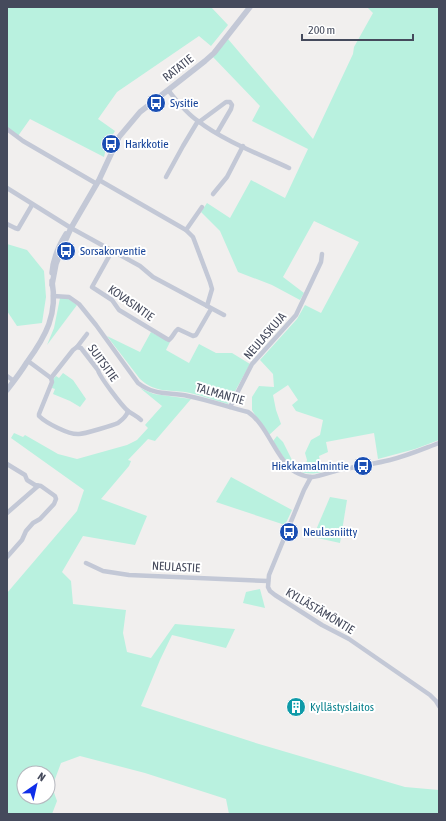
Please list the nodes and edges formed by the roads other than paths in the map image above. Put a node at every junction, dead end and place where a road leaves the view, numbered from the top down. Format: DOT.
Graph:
graph roads {
  1 [pos="250,7"];
  2 [pos="168,90"];
  3 [pos="198,122"];
  4 [pos="7,129"];
  5 [pos="217,133"];
  6 [pos="243,146"];
  7 [pos="289,168"];
  8 [pos="166,177"];
  9 [pos="98,182"];
  10 [pos="7,188"];
  11 [pos="213,194"];
  12 [pos="32,205"];
  13 [pos="202,206"];
  14 [pos="7,224"];
  15 [pos="71,228"];
  16 [pos="186,230"];
  17 [pos="112,251"];
  18 [pos="322,254"];
  19 [pos="53,296"];
  20 [pos="209,308"];
  21 [pos="224,315"];
  22 [pos="87,334"];
  23 [pos="77,347"];
  24 [pos="28,361"];
  25 [pos="7,376"];
  26 [pos="51,378"];
  27 [pos="14,381"];
  28 [pos="7,390"];
  29 [pos="230,407"];
  30 [pos="128,411"];
  31 [pos="141,420"];
  32 [pos="439,443"];
  33 [pos="7,464"];
  34 [pos="311,477"];
  35 [pos="38,486"];
  36 [pos="7,513"];
  37 [pos="7,557"];
  38 [pos="86,563"];
  39 [pos="268,582"];
  40 [pos="437,701"];
  41 [pos="439,706"];
  1 -- 2 [label="street, RATATIE"];
  2 -- 3 [label="street"];
  2 -- 9 [label="street, RATATIE"];
  3 -- 5 [label="street"];
  3 -- 5 [label="street"];
  3 -- 8 [label="street"];
  4 -- 9 [label="street"];
  5 -- 6 [label="street"];
  6 -- 7 [label="street"];
  6 -- 11 [label="street"];
  9 -- 15 [label="street, RATATIE"];
  9 -- 16 [label="street"];
  10 -- 12 [label="street"];
  12 -- 14 [label="street"];
  12 -- 15 [label="street"];
  13 -- 16 [label="street"];
  15 -- 17 [label="street"];
  15 -- 19 [label="street, RATATIE"];
  16 -- 20 [label="street"];
  17 -- 20 [label="street"];
  17 -- 20 [label="street, KOVASINTIE"];
  18 -- 29 [label="street, NEULASKUJA"];
  19 -- 24 [label="street, RATATIE"];
  19 -- 29 [label="street, TALMANTIE"];
  20 -- 21 [label="street"];
  22 -- 23 [label="street"];
  23 -- 26 [label="street, SUITSITIE"];
  23 -- 30 [label="street, SUITSITIE"];
  24 -- 26 [label="street"];
  24 -- 27 [label="street, RATATIE"];
  25 -- 27 [label="street"];
  26 -- 30 [label="street"];
  27 -- 28 [label="street, RATATIE"];
  29 -- 34 [label="street, TALMANTIE"];
  30 -- 31 [label="street, SUITSITIE"];
  32 -- 34 [label="street"];
  33 -- 35 [label="street"];
  34 -- 39 [label="street"];
  35 -- 36 [label="street"];
  35 -- 37 [label="street"];
  38 -- 39 [label="street, NEULASTIE"];
  39 -- 40 [label="street, KYLLÄSTÄMÖNTIE"];
  40 -- 41 [label="street, KYLLÄSTÄMÖNTIE"];
}
